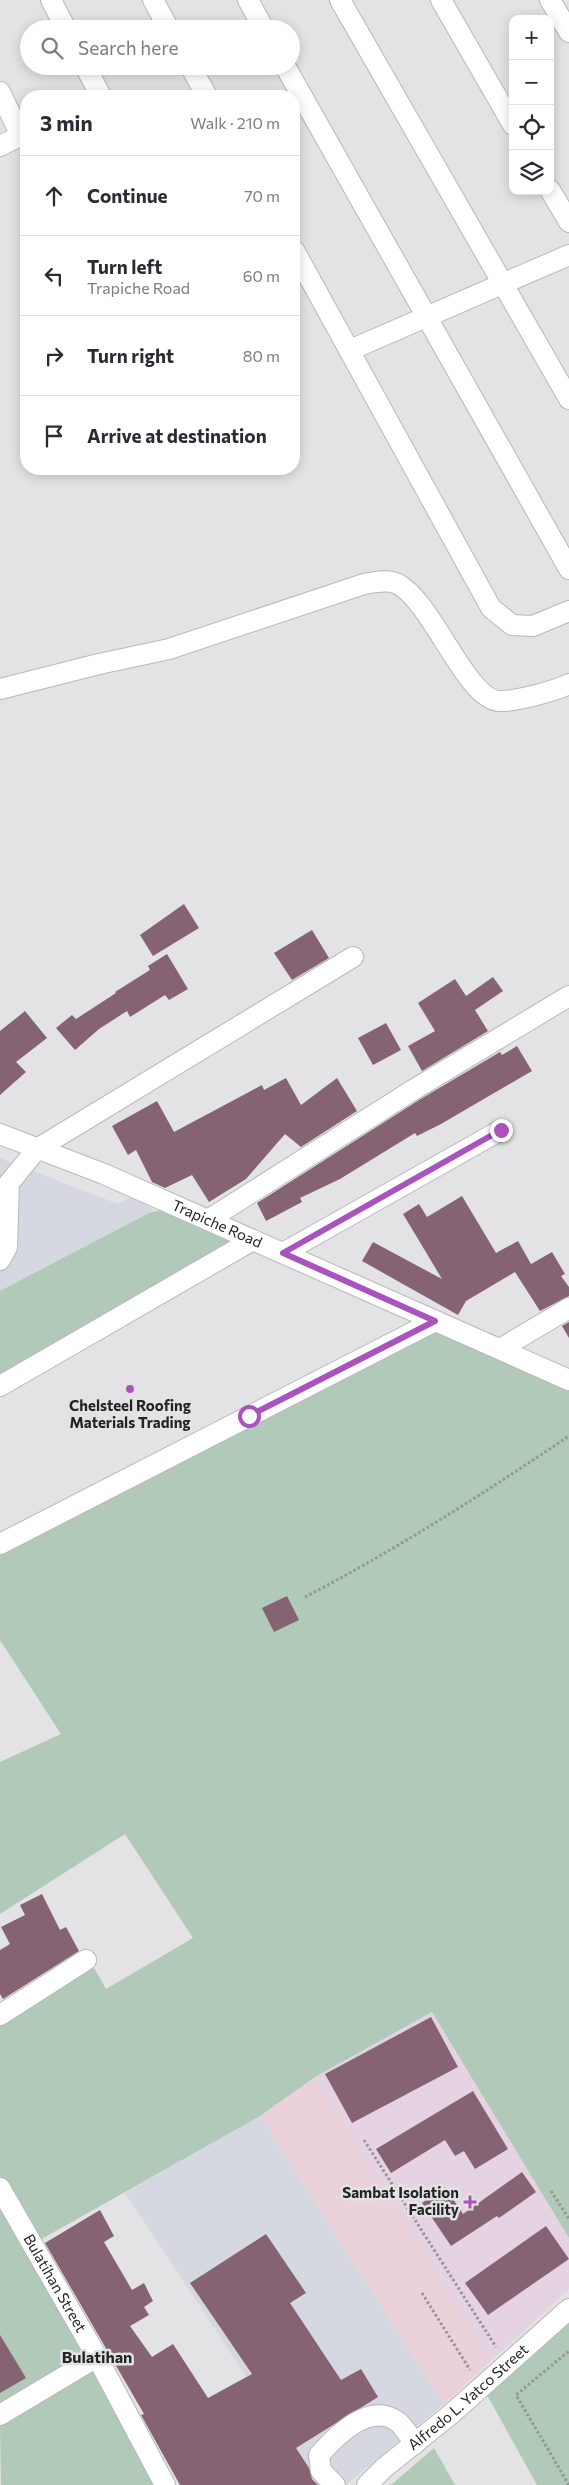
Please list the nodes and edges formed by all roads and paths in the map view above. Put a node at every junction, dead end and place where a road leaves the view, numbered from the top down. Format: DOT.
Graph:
graph roads {
  1 [pos="51,0"];
  2 [pos="153,0"];
  3 [pos="248,0"];
  4 [pos="340,0"];
  5 [pos="441,0"];
  6 [pos="550,0"];
  7 [pos="61,20"];
  8 [pos="164,20"];
  9 [pos="259,20"];
  10 [pos="569,32"];
  11 [pos="90,75"];
  12 [pos="195,75"];
  13 [pos="290,75"];
  14 [pos="98,90"];
  15 [pos="204,90"];
  16 [pos="298,90"];
  17 [pos="0,92"];
  18 [pos="300,93"];
  19 [pos="509,118"];
  20 [pos="20,127"];
  21 [pos="20,136"];
  22 [pos="0,146"];
  23 [pos="553,195"];
  24 [pos="569,222"];
  25 [pos="569,255"];
  26 [pos="300,261"];
  27 [pos="504,284"];
  28 [pos="426,317"];
  29 [pos="350,350"];
  30 [pos="569,398"];
  31 [pos="569,570"];
  32 [pos="569,610"];
  33 [pos="569,684"];
  34 [pos="0,689"];
  35 [pos="353,957"];
  36 [pos="569,996"];
  37 [pos="501,1130"];
  38 [pos="0,1134"];
  39 [pos="37,1149"];
  40 [pos="208,1220"];
  41 [pos="253,1240"];
  42 [pos="283,1253"];
  43 [pos="0,1260"];
  44 [pos="569,1308"];
  45 [pos="435,1321"];
  46 [pos="500,1349"];
  47 [pos="569,1380"];
  48 [pos="0,1386"];
  49 [pos="569,1436"];
  50 [pos="0,1544"];
  51 [pos="305,1597"];
  52 [pos="86,1960"];
  53 [pos="0,2015"];
  54 [pos="364,2140"];
  55 [pos="0,2188"];
  56 [pos="551,2191"];
  57 [pos="569,2219"];
  58 [pos="422,2293"];
  59 [pos="569,2309"];
  60 [pos="569,2351"];
  61 [pos="97,2357"];
  62 [pos="507,2365"];
  63 [pos="481,2388"];
  64 [pos="0,2415"];
  65 [pos="415,2444"];
  66 [pos="166,2485"];
  67 [pos="335,2485"];
  68 [pos="367,2485"];
  69 [pos="569,2485"];
  1 -- 7 [label="street"];
  2 -- 8 [label="street"];
  3 -- 9 [label="street"];
  4 -- 27 [label="street"];
  5 -- 19 [label="street"];
  6 -- 10 [label="street"];
  11 -- 14 [label="street"];
  12 -- 15 [label="street"];
  13 -- 16 [label="street"];
  17 -- 20 [label="street"];
  18 -- 28 [label="street"];
  21 -- 22 [label="street"];
  23 -- 24 [label="street"];
  25 -- 27 [label="street"];
  26 -- 29 [label="street"];
  27 -- 28 [label="street"];
  27 -- 30 [label="street"];
  28 -- 29 [label="street"];
  28 -- 31 [label="street"];
  29 -- 32 [label="street"];
  33 -- 34 [label="street"];
  35 -- 39 [label="street"];
  36 -- 40 [label="street"];
  37 -- 42 [label="street"];
  38 -- 39 [label="street, Trapiche Road"];
  39 -- 40 [label="street, Trapiche Road"];
  39 -- 43 [label="street"];
  40 -- 41 [label="street, Trapiche Road"];
  41 -- 42 [label="street, Trapiche Road"];
  41 -- 48 [label="street"];
  42 -- 45 [label="street, Trapiche Road"];
  44 -- 46 [label="street"];
  45 -- 46 [label="street, Trapiche Road"];
  45 -- 50 [label="street"];
  46 -- 47 [label="street, Trapiche Road"];
  49 -- 51 [label="path"];
  52 -- 53 [label="street"];
  54 -- 62 [label="path"];
  55 -- 61 [label="street, Bulatihan Street"];
  56 -- 57 [label="path"];
  58 -- 63 [label="path"];
  59 -- 62 [label="street, Alfredo L. Yatco Street"];
  60 -- 69 [label="path"];
  61 -- 64 [label="street"];
  61 -- 66 [label="street, Bulatihan Street"];
  62 -- 63 [label="street, Alfredo L. Yatco Street"];
  63 -- 65 [label="street, Alfredo L. Yatco Street"];
  65 -- 67 [label="street"];
  65 -- 68 [label="street, Alfredo L. Yatco Street"];
}
